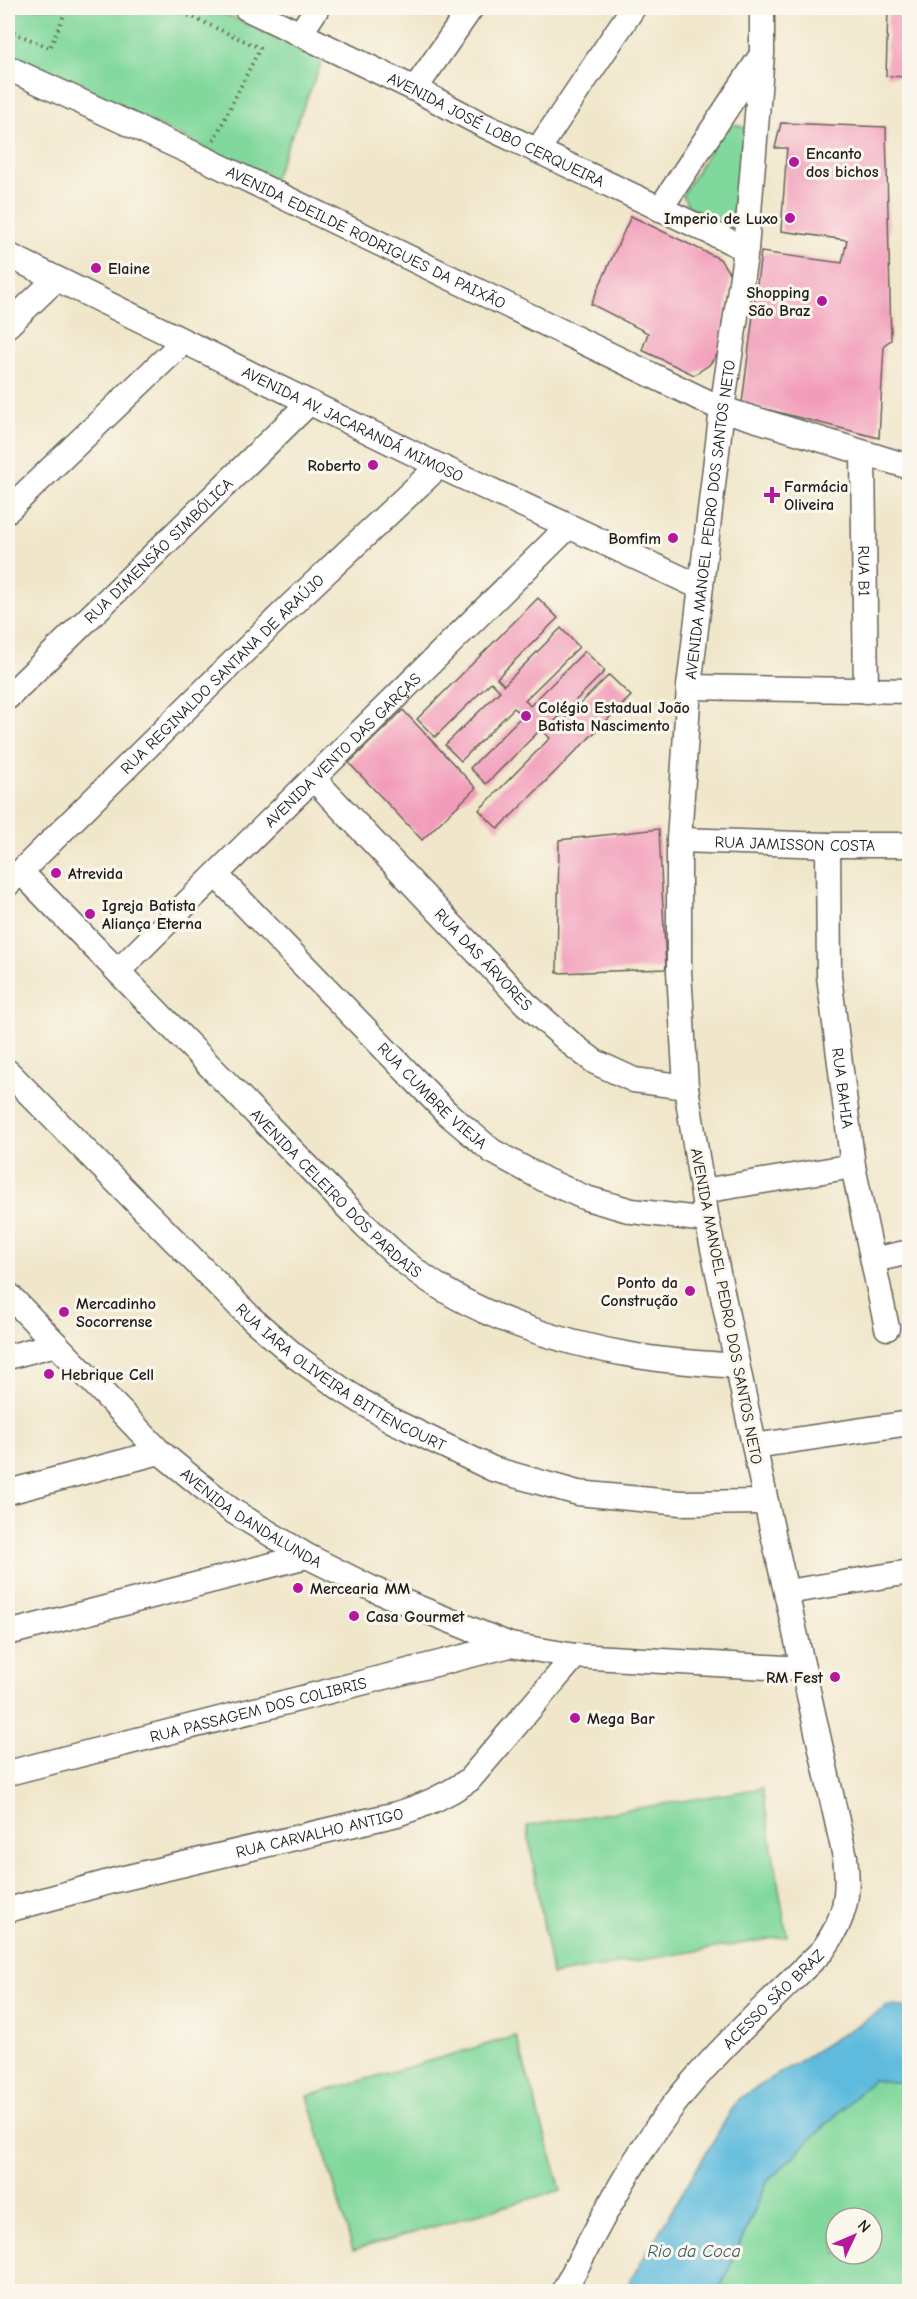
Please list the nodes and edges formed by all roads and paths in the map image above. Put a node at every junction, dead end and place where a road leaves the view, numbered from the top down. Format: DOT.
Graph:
graph roads {
  1 [pos="67,8"];
  2 [pos="172,8"];
  3 [pos="246,8"];
  4 [pos="317,8"];
  5 [pos="471,8"];
  6 [pos="633,8"];
  7 [pos="762,8"];
  8 [pos="8,30"];
  9 [pos="300,34"];
  10 [pos="762,54"];
  11 [pos="8,69"];
  12 [pos="416,88"];
  13 [pos="537,151"];
  14 [pos="205,159"];
  15 [pos="660,209"];
  16 [pos="746,249"];
  17 [pos="8,255"];
  18 [pos="56,279"];
  19 [pos="8,325"];
  20 [pos="183,342"];
  21 [pos="309,403"];
  22 [pos="722,409"];
  23 [pos="863,453"];
  24 [pos="438,466"];
  25 [pos="909,467"];
  26 [pos="8,510"];
  27 [pos="568,527"];
  28 [pos="700,587"];
  29 [pos="689,687"];
  30 [pos="909,691"];
  31 [pos="867,692"];
  32 [pos="8,697"];
  33 [pos="313,778"];
  34 [pos="679,840"];
  35 [pos="828,845"];
  36 [pos="909,845"];
  37 [pos="216,875"];
  38 [pos="14,878"];
  39 [pos="118,971"];
  40 [pos="10,1078"];
  41 [pos="686,1087"];
  42 [pos="854,1166"];
  43 [pos="703,1191"];
  44 [pos="707,1220"];
  45 [pos="909,1252"];
  46 [pos="873,1260"];
  47 [pos="8,1294"];
  48 [pos="887,1328"];
  49 [pos="56,1344"];
  50 [pos="8,1357"];
  51 [pos="737,1365"];
  52 [pos="909,1423"];
  53 [pos="755,1446"];
  54 [pos="160,1452"];
  55 [pos="8,1492"];
  56 [pos="766,1502"];
  57 [pos="307,1556"];
  58 [pos="909,1572"];
  59 [pos="787,1592"];
  60 [pos="8,1633"];
  61 [pos="510,1646"];
  62 [pos="574,1656"];
  63 [pos="803,1669"];
  64 [pos="8,1773"];
  65 [pos="8,1910"];
  66 [pos="563,2292"];
  1 -- 8 [label="path"];
  2 -- 14 [label="path"];
  3 -- 9 [label="street, AVENIDA JOSÉ LOBO CERQUEIRA"];
  4 -- 9 [label="street"];
  5 -- 12 [label="street"];
  6 -- 13 [label="street"];
  7 -- 10 [label="street, AVENIDA MANOEL PEDRO DOS SANTOS NETO"];
  9 -- 12 [label="street, AVENIDA JOSÉ LOBO CERQUEIRA"];
  10 -- 15 [label="street"];
  10 -- 16 [label="street, AVENIDA MANOEL PEDRO DOS SANTOS NETO"];
  11 -- 14 [label="street, AVENIDA EDEILDE RODRIGUES DA PAIXÃO"];
  12 -- 13 [label="street, AVENIDA JOSÉ LOBO CERQUEIRA"];
  13 -- 15 [label="street, AVENIDA JOSÉ LOBO CERQUEIRA"];
  14 -- 22 [label="street, AVENIDA EDEILDE RODRIGUES DA PAIXÃO"];
  15 -- 16 [label="street, AVENIDA JOSÉ LOBO CERQUEIRA"];
  16 -- 22 [label="street, AVENIDA MANOEL PEDRO DOS SANTOS NETO"];
  17 -- 18 [label="street, AVENIDA AV. JACARANDÁ MIMOSO"];
  18 -- 19 [label="street"];
  18 -- 20 [label="street, AVENIDA AV. JACARANDÁ MIMOSO"];
  20 -- 21 [label="street, AVENIDA AV. JACARANDÁ MIMOSO"];
  20 -- 26 [label="street"];
  21 -- 24 [label="street, AVENIDA AV. JACARANDÁ MIMOSO"];
  21 -- 32 [label="street, RUA DIMENSÃO SIMBÓLICA"];
  22 -- 23 [label="street, AVENIDA EDEILDE RODRIGUES DA PAIXÃO"];
  22 -- 28 [label="street, AVENIDA MANOEL PEDRO DOS SANTOS NETO"];
  23 -- 25 [label="street, AVENIDA EDEILDE RODRIGUES DA PAIXÃO"];
  23 -- 31 [label="street, RUA B1"];
  24 -- 27 [label="street, AVENIDA AV. JACARANDÁ MIMOSO"];
  24 -- 38 [label="street, RUA REGINALDO SANTANA DE ARAÚJO"];
  27 -- 28 [label="street, AVENIDA AV. JACARANDÁ MIMOSO"];
  27 -- 33 [label="street, AVENIDA VENTO DAS GARÇAS"];
  28 -- 29 [label="street, AVENIDA MANOEL PEDRO DOS SANTOS NETO"];
  29 -- 31 [label="street"];
  29 -- 34 [label="street, AVENIDA MANOEL PEDRO DOS SANTOS NETO"];
  30 -- 31 [label="street"];
  33 -- 37 [label="street, AVENIDA VENTO DAS GARÇAS"];
  33 -- 41 [label="street, RUA DAS ÁRVORES"];
  34 -- 35 [label="street, RUA JAMISSON COSTA"];
  34 -- 41 [label="street, AVENIDA MANOEL PEDRO DOS SANTOS NETO"];
  35 -- 36 [label="street, RUA JAMISSON COSTA"];
  35 -- 42 [label="street, RUA BAHIA"];
  37 -- 39 [label="street, AVENIDA VENTO DAS GARÇAS"];
  37 -- 44 [label="street, RUA CUMBRE VIEJA"];
  38 -- 39 [label="street, AVENIDA CELEIRO DOS PARDAIS"];
  39 -- 51 [label="street, AVENIDA CELEIRO DOS PARDAIS"];
  40 -- 56 [label="street, RUA IARA OLIVEIRA BITTENCOURT"];
  41 -- 43 [label="street, AVENIDA MANOEL PEDRO DOS SANTOS NETO"];
  42 -- 43 [label="street"];
  42 -- 46 [label="street, RUA BAHIA"];
  43 -- 44 [label="street, AVENIDA MANOEL PEDRO DOS SANTOS NETO"];
  44 -- 51 [label="street, AVENIDA MANOEL PEDRO DOS SANTOS NETO"];
  45 -- 46 [label="street"];
  46 -- 48 [label="street, RUA BAHIA"];
  47 -- 49 [label="street, AVENIDA DANDALUNDA"];
  49 -- 50 [label="street"];
  49 -- 54 [label="street, AVENIDA DANDALUNDA"];
  51 -- 53 [label="street, AVENIDA MANOEL PEDRO DOS SANTOS NETO"];
  52 -- 53 [label="street"];
  53 -- 56 [label="street, AVENIDA MANOEL PEDRO DOS SANTOS NETO"];
  54 -- 55 [label="street"];
  54 -- 57 [label="street, AVENIDA DANDALUNDA"];
  56 -- 59 [label="street, AVENIDA MANOEL PEDRO DOS SANTOS NETO"];
  57 -- 60 [label="street"];
  57 -- 61 [label="street, AVENIDA DANDALUNDA"];
  58 -- 59 [label="street"];
  59 -- 63 [label="street, AVENIDA MANOEL PEDRO DOS SANTOS NETO"];
  61 -- 62 [label="street, AVENIDA DANDALUNDA"];
  61 -- 64 [label="street, RUA PASSAGEM DOS COLIBRIS"];
  62 -- 63 [label="street, AVENIDA DANDALUNDA"];
  62 -- 65 [label="street, RUA CARVALHO ANTIGO"];
  63 -- 66 [label="street, ACESSO SÃO BRAZ"];
}
